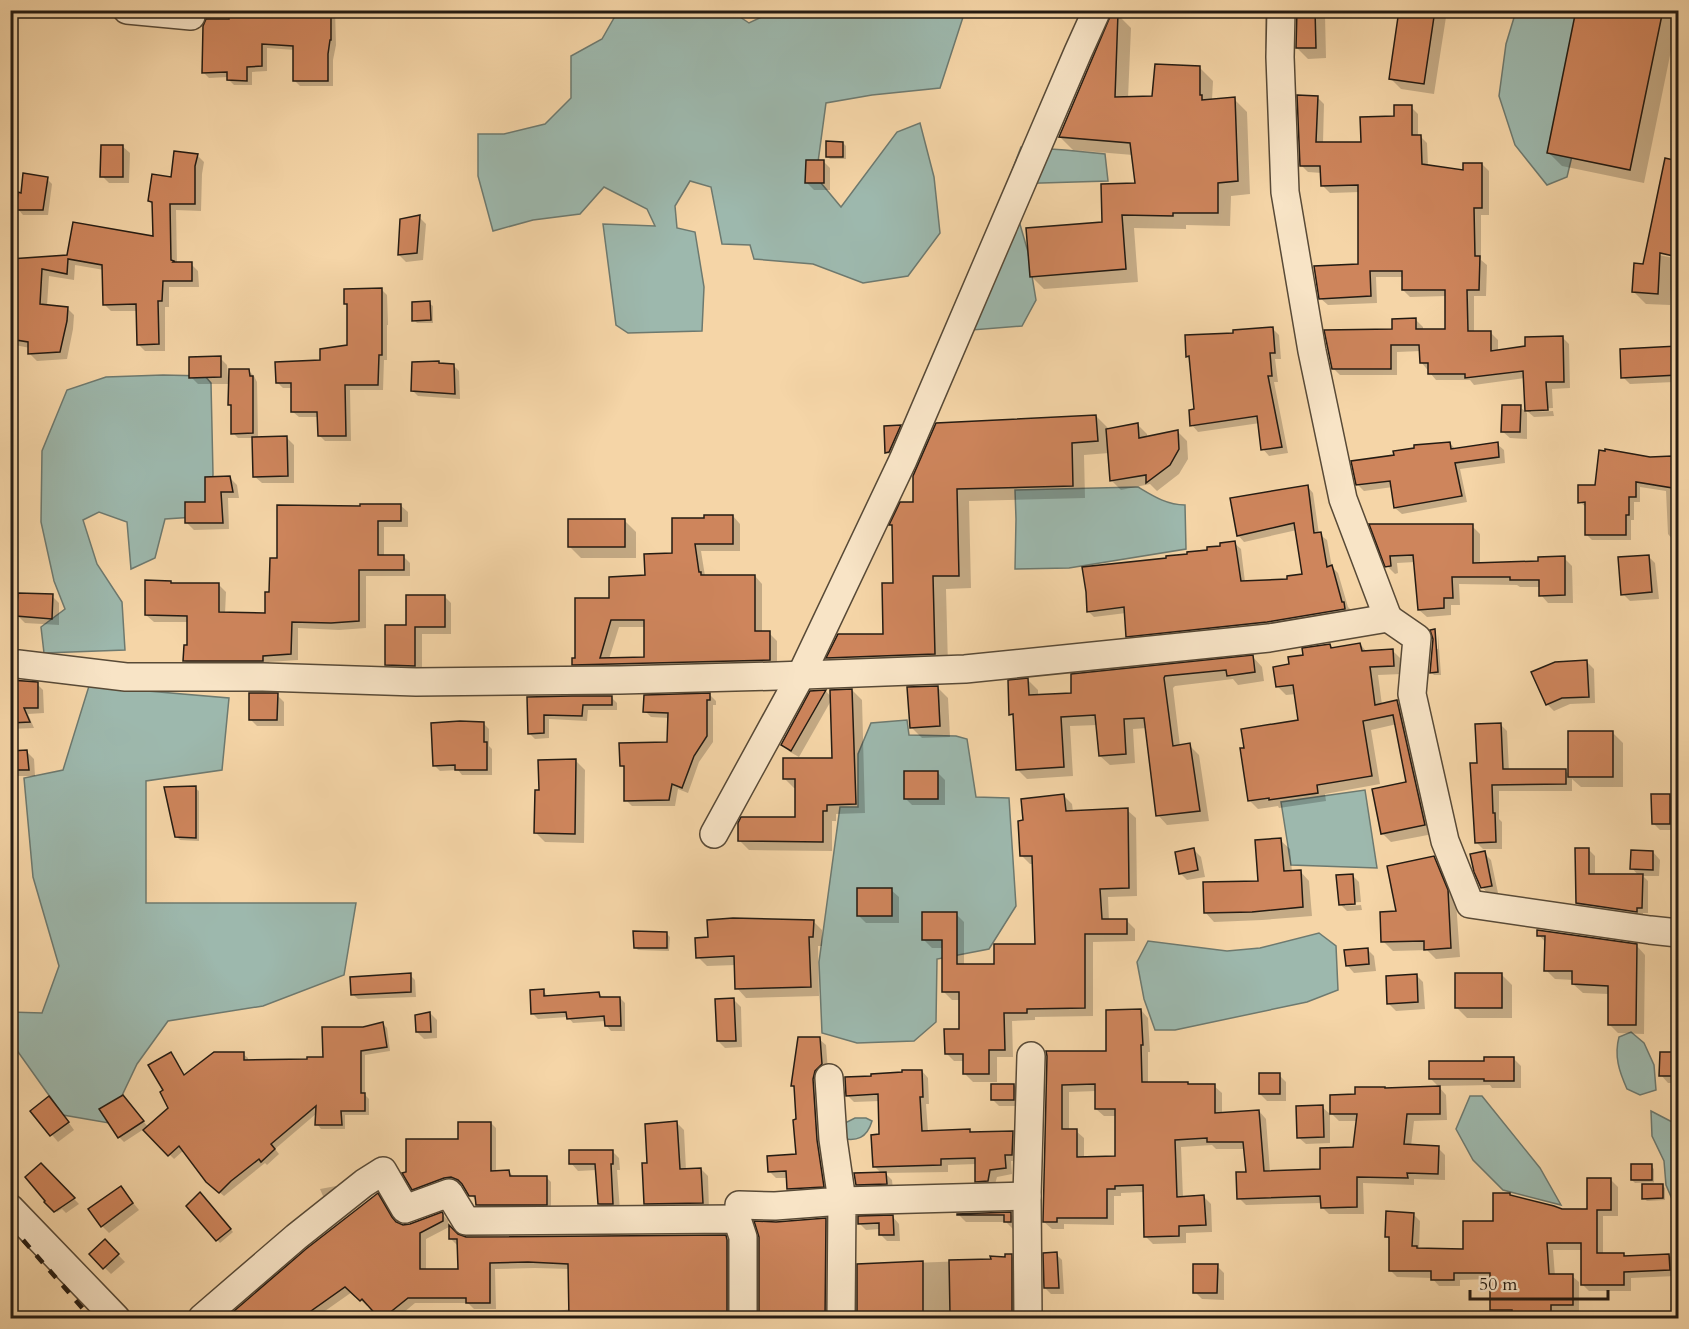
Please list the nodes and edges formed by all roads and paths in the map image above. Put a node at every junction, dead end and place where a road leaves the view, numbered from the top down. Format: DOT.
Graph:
graph roads {
  1 [pos="127,10"];
  2 [pos="1097,10"];
  3 [pos="1281,10"];
  4 [pos="191,16"];
  5 [pos="1388,618"];
  6 [pos="10,664"];
  7 [pos="801,675"];
  8 [pos="714,834"];
  9 [pos="1678,933"];
  10 [pos="1031,1056"];
  11 [pos="829,1078"];
  12 [pos="1026,1196"];
  13 [pos="842,1201"];
  14 [pos="739,1205"];
  15 [pos="10,1208"];
  16 [pos="116,1318"];
  17 [pos="202,1318"];
  18 [pos="743,1318"];
  19 [pos="841,1318"];
  20 [pos="1028,1318"];
  1 -- 4 [label="street"];
  2 -- 7 [label="street"];
  3 -- 5 [label="street"];
  5 -- 7 [label="street"];
  5 -- 9 [label="street"];
  6 -- 7 [label="street"];
  7 -- 8 [label="street"];
  10 -- 12 [label="street"];
  11 -- 13 [label="street"];
  12 -- 13 [label="street"];
  12 -- 20 [label="street"];
  13 -- 14 [label="street"];
  13 -- 19 [label="street"];
  15 -- 16 [label="street"];
  17 -- 18 [label="street"];
}
